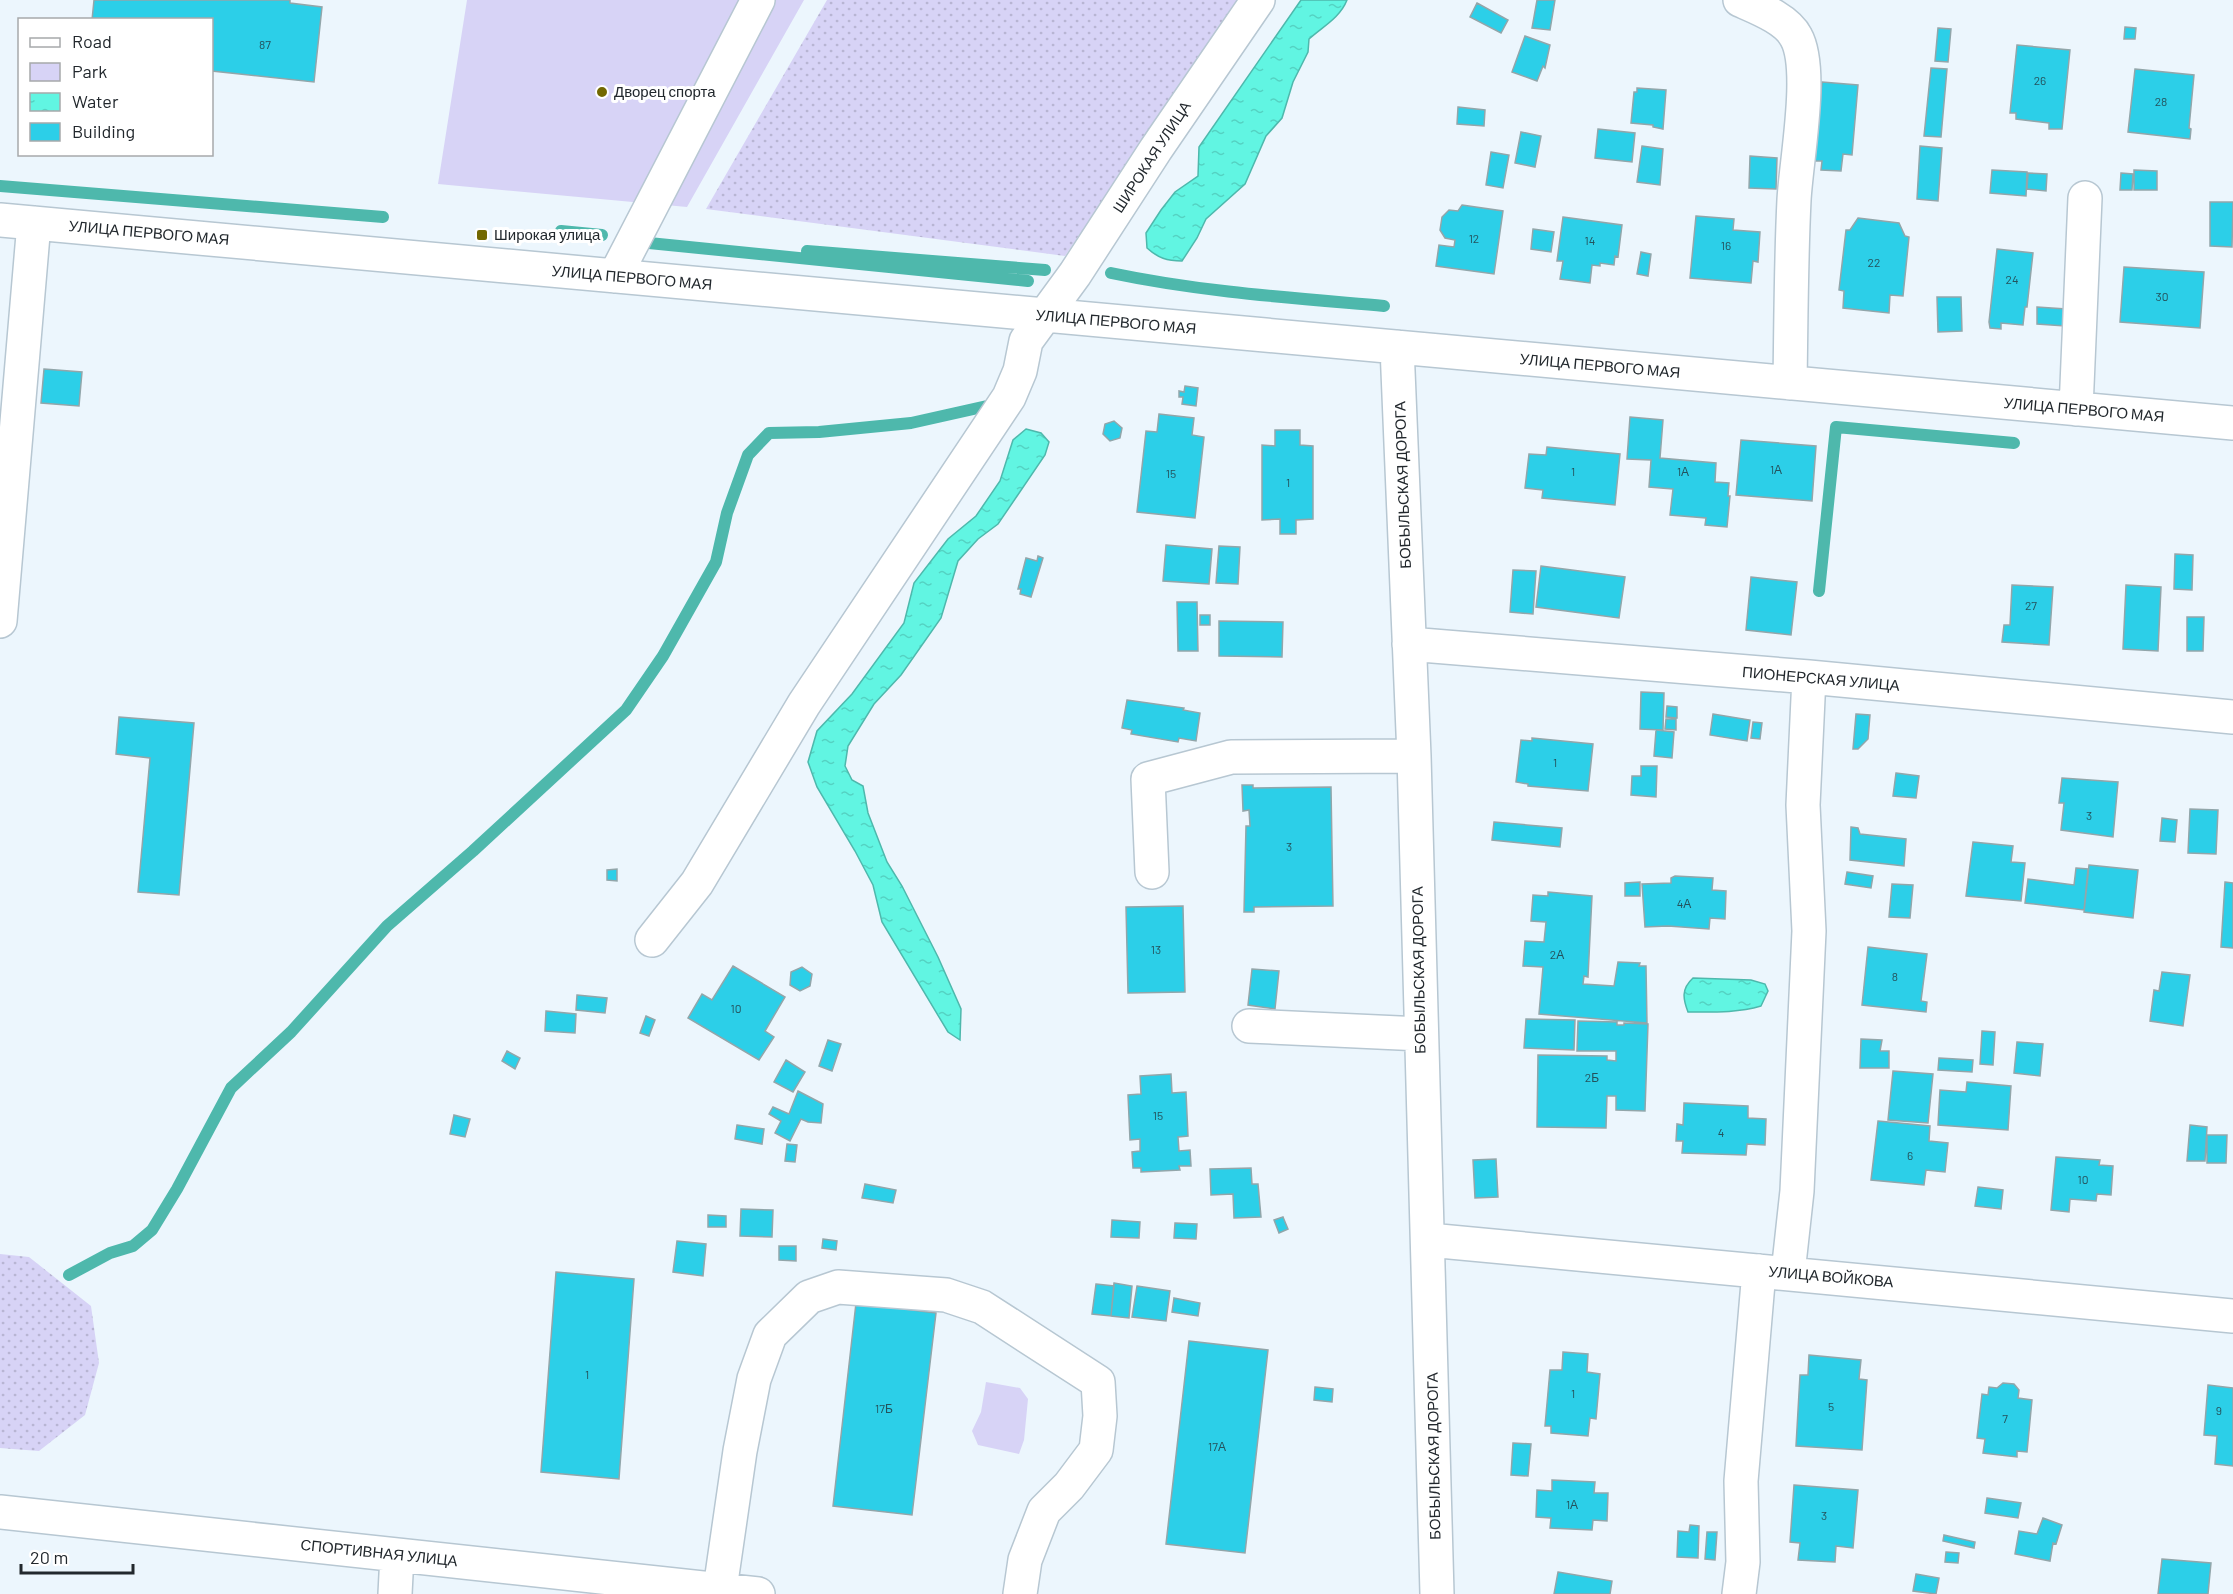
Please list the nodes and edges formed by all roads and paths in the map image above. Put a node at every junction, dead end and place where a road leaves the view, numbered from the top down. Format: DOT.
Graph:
graph roads {
  1 [pos="758,0"];
  2 [pos="1258,0"];
  3 [pos="1740,0"];
  4 [pos="2085,198"];
  5 [pos="0,220"];
  6 [pos="34,223"];
  7 [pos="615,276"];
  8 [pos="13,300"];
  9 [pos="1047,316"];
  10 [pos="1397,347"];
  11 [pos="1790,383"];
  12 [pos="2076,409"];
  13 [pos="2233,423"];
  14 [pos="0,621"];
  15 [pos="1409,644"];
  16 [pos="1809,677"];
  17 [pos="2233,717"];
  18 [pos="1414,756"];
  19 [pos="1152,872"];
  20 [pos="652,940"];
  21 [pos="1249,1026"];
  22 [pos="1420,1034"];
  23 [pos="1429,1240"];
  24 [pos="1773,1272"];
  25 [pos="2233,1316"];
  26 [pos="0,1512"];
  27 [pos="397,1555"];
  28 [pos="720,1589"];
  29 [pos="395,1594"];
  30 [pos="758,1594"];
  31 [pos="1020,1594"];
  32 [pos="1437,1594"];
  33 [pos="1740,1594"];
  1 -- 7 [label="street"];
  2 -- 9 [label="street, ШИРОКАЯ УЛИЦА"];
  3 -- 11 [label="street"];
  4 -- 12 [label="street"];
  5 -- 6 [label="street, УЛИЦА ПЕРВОГО МАЯ"];
  6 -- 7 [label="street, УЛИЦА ПЕРВОГО МАЯ"];
  6 -- 8 [label="street"];
  7 -- 9 [label="street, УЛИЦА ПЕРВОГО МАЯ"];
  8 -- 14 [label="street"];
  9 -- 10 [label="street, УЛИЦА ПЕРВОГО МАЯ"];
  9 -- 20 [label="street, ШИРОКАЯ УЛИЦА"];
  10 -- 11 [label="street, УЛИЦА ПЕРВОГО МАЯ"];
  10 -- 15 [label="street, БОБЫЛЬСКАЯ ДОРОГА"];
  11 -- 12 [label="street, УЛИЦА ПЕРВОГО МАЯ"];
  12 -- 13 [label="street, УЛИЦА ПЕРВОГО МАЯ"];
  15 -- 16 [label="street, ПИОНЕРСКАЯ УЛИЦА"];
  15 -- 18 [label="street, БОБЫЛЬСКАЯ ДОРОГА"];
  16 -- 17 [label="street, ПИОНЕРСКАЯ УЛИЦА"];
  16 -- 24 [label="street"];
  18 -- 19 [label="street"];
  18 -- 22 [label="street, БОБЫЛЬСКАЯ ДОРОГА"];
  21 -- 22 [label="street"];
  22 -- 23 [label="street, БОБЫЛЬСКАЯ ДОРОГА"];
  23 -- 24 [label="street, УЛИЦА ВОЙКОВА"];
  23 -- 32 [label="street, БОБЫЛЬСКАЯ ДОРОГА"];
  24 -- 25 [label="street, УЛИЦА ВОЙКОВА"];
  24 -- 33 [label="street"];
  26 -- 27 [label="street, СПОРТИВНАЯ УЛИЦА"];
  27 -- 28 [label="street, СПОРТИВНАЯ УЛИЦА"];
  27 -- 29 [label="street"];
  28 -- 30 [label="street, СПОРТИВНАЯ УЛИЦА"];
  28 -- 31 [label="street"];
}
